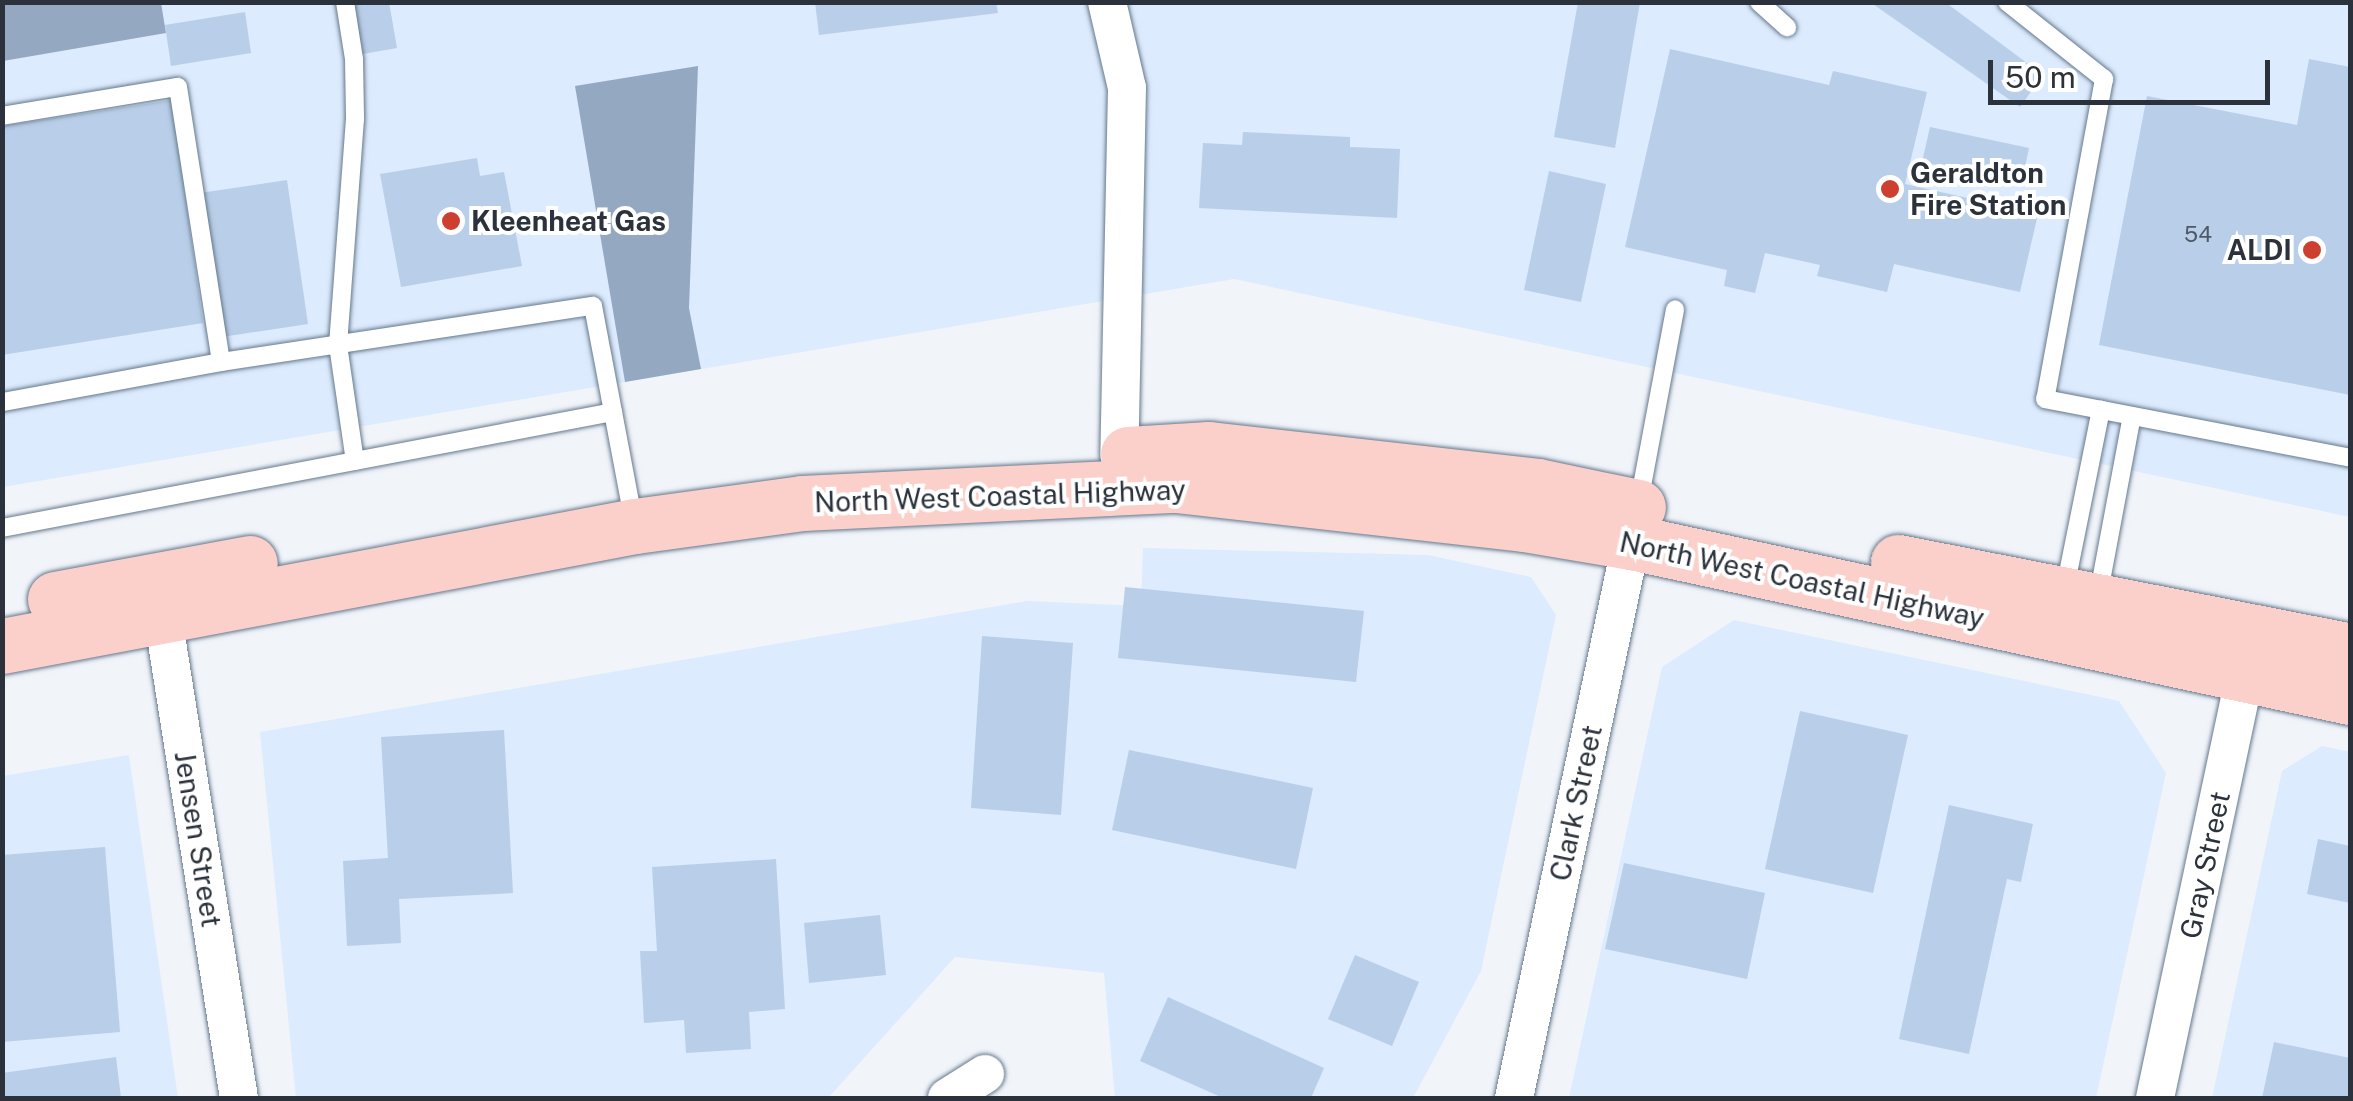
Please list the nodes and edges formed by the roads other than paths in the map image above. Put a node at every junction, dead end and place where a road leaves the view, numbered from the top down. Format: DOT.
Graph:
graph roads {
  1 [pos="344,2"];
  2 [pos="1107,2"];
  3 [pos="1759,2"];
  4 [pos="2007,2"];
  5 [pos="1787,27"];
  6 [pos="2,116"];
  7 [pos="1675,309"];
  8 [pos="338,344"];
  9 [pos="221,362"];
  10 [pos="2,402"];
  11 [pos="2101,410"];
  12 [pos="613,412"];
  13 [pos="2132,416"];
  14 [pos="1119,454"];
  15 [pos="2350,458"];
  16 [pos="354,461"];
  17 [pos="631,512"];
  18 [pos="1634,525"];
  19 [pos="2,528"];
  20 [pos="2081,597"];
  21 [pos="160,599"];
  22 [pos="2,608"];
  23 [pos="2,646"];
  24 [pos="2250,652"];
  25 [pos="2350,652"];
  26 [pos="2350,698"];
  27 [pos="985,1074"];
  28 [pos="239,1098"];
  29 [pos="947,1098"];
  30 [pos="1514,1098"];
  31 [pos="2155,1098"];
  1 -- 8 [label="lane"];
  2 -- 14 [label="street"];
  3 -- 5 [label="lane"];
  4 -- 11 [label="lane"];
  6 -- 9 [label="lane"];
  7 -- 18 [label="lane"];
  8 -- 9 [label="lane"];
  8 -- 12 [label="lane"];
  8 -- 16 [label="lane"];
  9 -- 10 [label="lane"];
  11 -- 13 [label="lane"];
  11 -- 20 [label="lane"];
  12 -- 16 [label="lane"];
  12 -- 17 [label="lane"];
  13 -- 15 [label="lane"];
  13 -- 20 [label="lane"];
  14 -- 17 [label="highway, North West Coastal Highway"];
  14 -- 18 [label="highway, North West Coastal Highway"];
  16 -- 19 [label="lane"];
  17 -- 18 [label="highway, North West Coastal Highway"];
  17 -- 21 [label="highway, North West Coastal Highway"];
  18 -- 20 [label="highway, North West Coastal Highway"];
  18 -- 24 [label="highway, North West Coastal Highway"];
  18 -- 30 [label="street, Clark Street"];
  20 -- 24 [label="highway, North West Coastal Highway"];
  21 -- 22 [label="highway, North West Coastal Highway"];
  21 -- 23 [label="highway, North West Coastal Highway"];
  21 -- 28 [label="street, Jensen Street"];
  24 -- 25 [label="highway, North West Coastal Highway"];
  24 -- 26 [label="highway, North West Coastal Highway"];
  24 -- 31 [label="street, Gray Street"];
  27 -- 29 [label="street"];
}
